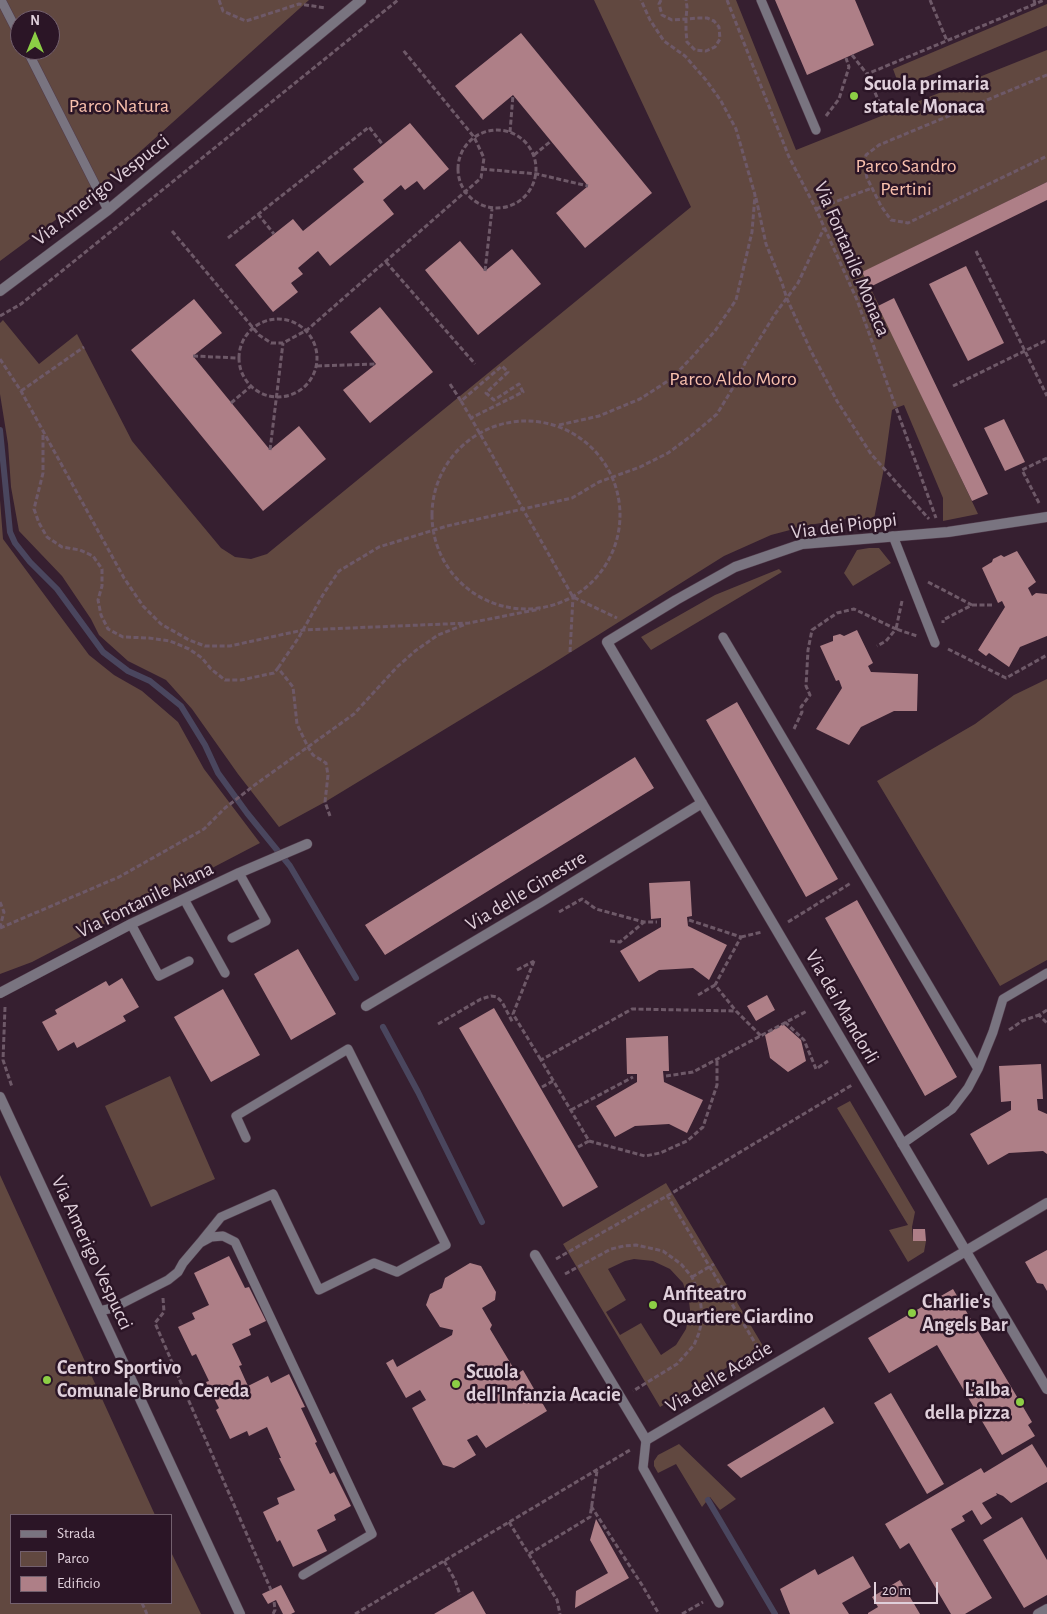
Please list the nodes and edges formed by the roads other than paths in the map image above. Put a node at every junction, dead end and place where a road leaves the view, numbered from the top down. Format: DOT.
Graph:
graph roads {
  1 [pos="1,0"];
  2 [pos="361,0"];
  3 [pos="761,0"];
  4 [pos="10,17"];
  5 [pos="32,60"];
  6 [pos="816,130"];
  7 [pos="108,210"];
  8 [pos="0,291"];
  9 [pos="1047,517"];
  10 [pos="893,536"];
  11 [pos="723,638"];
  12 [pos="607,642"];
  13 [pos="935,643"];
  14 [pos="702,803"];
  15 [pos="307,844"];
  16 [pos="239,873"];
  17 [pos="184,899"];
  18 [pos="131,924"];
  19 [pos="232,938"];
  20 [pos="189,961"];
  21 [pos="225,973"];
  22 [pos="1047,973"];
  23 [pos="0,993"];
  24 [pos="366,1006"];
  25 [pos="978,1069"];
  26 [pos="0,1097"];
  27 [pos="246,1138"];
  28 [pos="902,1144"];
  29 [pos="1047,1203"];
  30 [pos="200,1244"];
  31 [pos="966,1252"];
  32 [pos="535,1255"];
  33 [pos="99,1311"];
  34 [pos="1047,1389"];
  35 [pos="646,1440"];
  36 [pos="303,1574"];
  37 [pos="717,1599"];
  38 [pos="1047,1609"];
  39 [pos="240,1614"];
  40 [pos="1038,1614"];
  1 -- 4 [label="lane"];
  2 -- 7 [label="street, Via Amerigo Vespucci"];
  3 -- 6 [label="lane"];
  5 -- 7 [label="lane"];
  7 -- 8 [label="street, Via Amerigo Vespucci"];
  9 -- 10 [label="street, Via dei Pioppi"];
  10 -- 12 [label="street, Via dei Pioppi"];
  10 -- 13 [label="lane"];
  11 -- 25 [label="lane"];
  12 -- 14 [label="street, Via dei Mandorli"];
  14 -- 24 [label="street, Via delle Ginestre"];
  14 -- 28 [label="street, Via dei Mandorli"];
  15 -- 16 [label="street, Via Fontanile Aiana"];
  16 -- 17 [label="street, Via Fontanile Aiana"];
  16 -- 19 [label="lane"];
  17 -- 18 [label="street, Via Fontanile Aiana"];
  17 -- 21 [label="lane"];
  18 -- 20 [label="lane"];
  18 -- 23 [label="street, Via Fontanile Aiana"];
  22 -- 25 [label="lane"];
  25 -- 28 [label="lane"];
  26 -- 33 [label="street, Via Amerigo Vespucci"];
  27 -- 30 [label="lane"];
  28 -- 31 [label="street, Via dei Mandorli"];
  29 -- 31 [label="street, Via delle Acacie"];
  30 -- 33 [label="lane"];
  30 -- 36 [label="lane"];
  31 -- 34 [label="street, Via dei Mandorli"];
  31 -- 35 [label="street, Via delle Acacie"];
  32 -- 35 [label="street"];
  33 -- 39 [label="street, Via Amerigo Vespucci"];
  35 -- 37 [label="lane"];
  38 -- 40 [label="street"];
}
